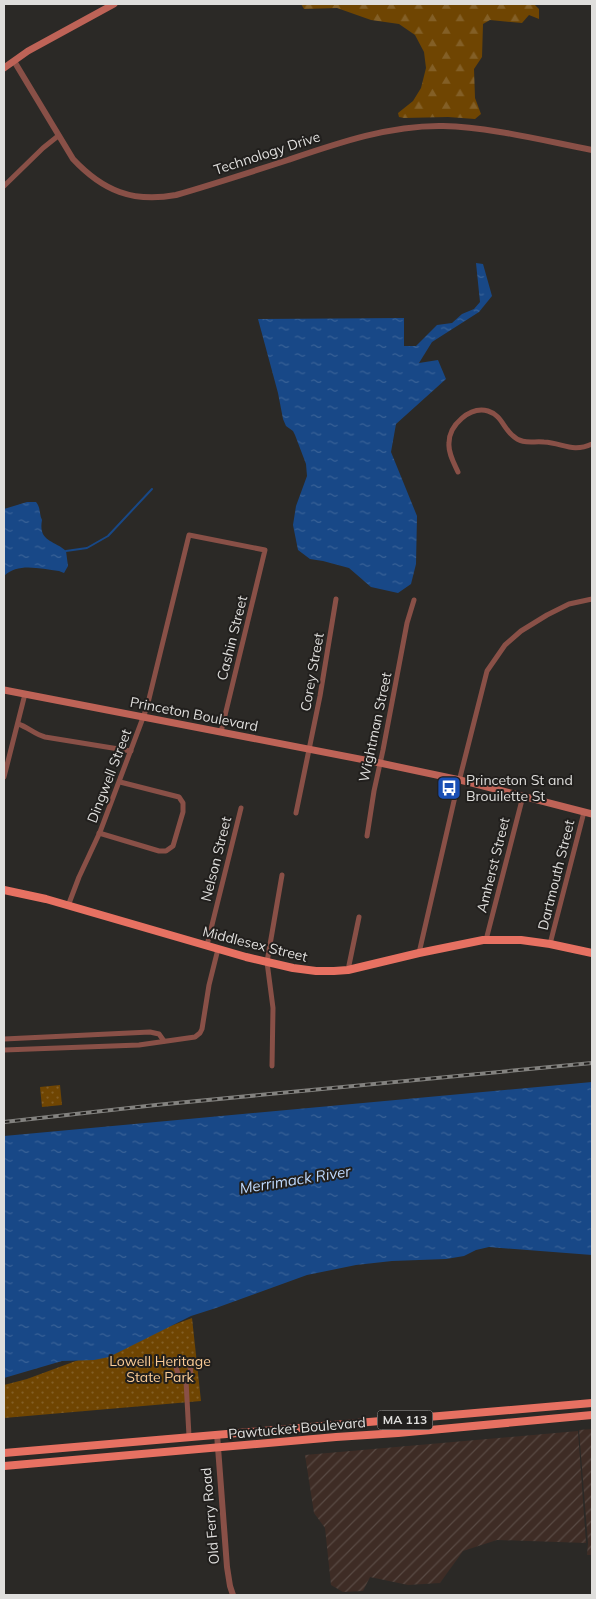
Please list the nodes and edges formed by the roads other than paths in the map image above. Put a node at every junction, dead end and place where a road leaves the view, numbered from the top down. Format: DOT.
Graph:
graph roads {
  1 [pos="114,4"];
  2 [pos="14,61"];
  3 [pos="4,68"];
  4 [pos="58,136"];
  5 [pos="592,150"];
  6 [pos="4,186"];
  7 [pos="592,444"];
  8 [pos="458,472"];
  9 [pos="189,535"];
  10 [pos="336,599"];
  11 [pos="592,599"];
  12 [pos="414,600"];
  13 [pos="4,690"];
  14 [pos="25,694"];
  15 [pos="144,717"];
  16 [pos="18,724"];
  17 [pos="221,732"];
  18 [pos="308,748"];
  19 [pos="131,751"];
  20 [pos="380,763"];
  21 [pos="4,773"];
  22 [pos="460,780"];
  23 [pos="120,782"];
  24 [pos="523,796"];
  25 [pos="240,808"];
  26 [pos="584,812"];
  27 [pos="296,813"];
  28 [pos="592,814"];
  29 [pos="99,833"];
  30 [pos="367,836"];
  31 [pos="282,875"];
  32 [pos="4,890"];
  33 [pos="68,906"];
  34 [pos="359,917"];
  35 [pos="486,940"];
  36 [pos="550,944"];
  37 [pos="206,945"];
  38 [pos="218,949"];
  39 [pos="419,953"];
  40 [pos="592,953"];
  41 [pos="267,962"];
  42 [pos="348,970"];
  43 [pos="4,1039"];
  44 [pos="164,1041"];
  45 [pos="4,1050"];
  46 [pos="272,1066"];
  47 [pos="186,1381"];
  48 [pos="592,1403"];
  49 [pos="592,1415"];
  50 [pos="217,1434"];
  51 [pos="189,1436"];
  52 [pos="218,1447"];
  53 [pos="4,1453"];
  54 [pos="4,1466"];
  55 [pos="233,1595"];
  1 -- 2 [label="main road"];
  2 -- 3 [label="main road"];
  2 -- 4 [label="street, Technology Drive"];
  4 -- 5 [label="street, Technology Drive"];
  4 -- 6 [label="street"];
  7 -- 8 [label="street"];
  9 -- 15 [label="street, Dingwell Street"];
  9 -- 17 [label="street, Cashin Street"];
  10 -- 18 [label="street, Corey Street"];
  11 -- 22 [label="street"];
  12 -- 20 [label="street, Wightman Street"];
  13 -- 14 [label="main road, Princeton Boulevard"];
  14 -- 15 [label="main road, Princeton Boulevard"];
  14 -- 16 [label="street"];
  15 -- 17 [label="main road, Princeton Boulevard"];
  15 -- 19 [label="street, Dingwell Street"];
  16 -- 19 [label="street"];
  16 -- 21 [label="street"];
  17 -- 18 [label="main road, Princeton Boulevard"];
  18 -- 20 [label="main road, Princeton Boulevard"];
  18 -- 27 [label="street, Corey Street"];
  19 -- 23 [label="street, Dingwell Street"];
  20 -- 22 [label="main road, Princeton Boulevard"];
  20 -- 30 [label="street, Wightman Street"];
  22 -- 24 [label="main road, Princeton Boulevard"];
  22 -- 39 [label="street"];
  23 -- 29 [label="street, Dingwell Street"];
  23 -- 29 [label="street"];
  24 -- 26 [label="main road, Princeton Boulevard"];
  24 -- 35 [label="street, Amherst Street"];
  25 -- 37 [label="street, Nelson Street"];
  26 -- 28 [label="main road, Princeton Boulevard"];
  26 -- 36 [label="street, Dartmouth Street"];
  29 -- 33 [label="street, Dingwell Street"];
  31 -- 41 [label="street"];
  32 -- 33 [label="main road, Middlesex Street"];
  33 -- 37 [label="main road, Middlesex Street"];
  34 -- 42 [label="street"];
  35 -- 36 [label="main road, Middlesex Street"];
  35 -- 39 [label="main road, Middlesex Street"];
  36 -- 40 [label="main road, Middlesex Street"];
  37 -- 38 [label="main road, Middlesex Street"];
  38 -- 41 [label="main road, Middlesex Street"];
  38 -- 44 [label="street"];
  39 -- 42 [label="main road, Middlesex Street"];
  41 -- 42 [label="main road, Middlesex Street"];
  41 -- 46 [label="street"];
  43 -- 44 [label="street"];
  44 -- 45 [label="street"];
  47 -- 51 [label="street"];
  48 -- 50 [label="main road, Pawtucket Boulevard / MA 113"];
  49 -- 52 [label="main road, Pawtucket Boulevard / MA 113"];
  50 -- 51 [label="main road, Pawtucket Boulevard / MA 113"];
  50 -- 52 [label="street, Old Ferry Road"];
  51 -- 53 [label="main road, Pawtucket Boulevard / MA 113"];
  52 -- 54 [label="main road, Pawtucket Boulevard / MA 113"];
  52 -- 55 [label="street, Old Ferry Road"];
}
